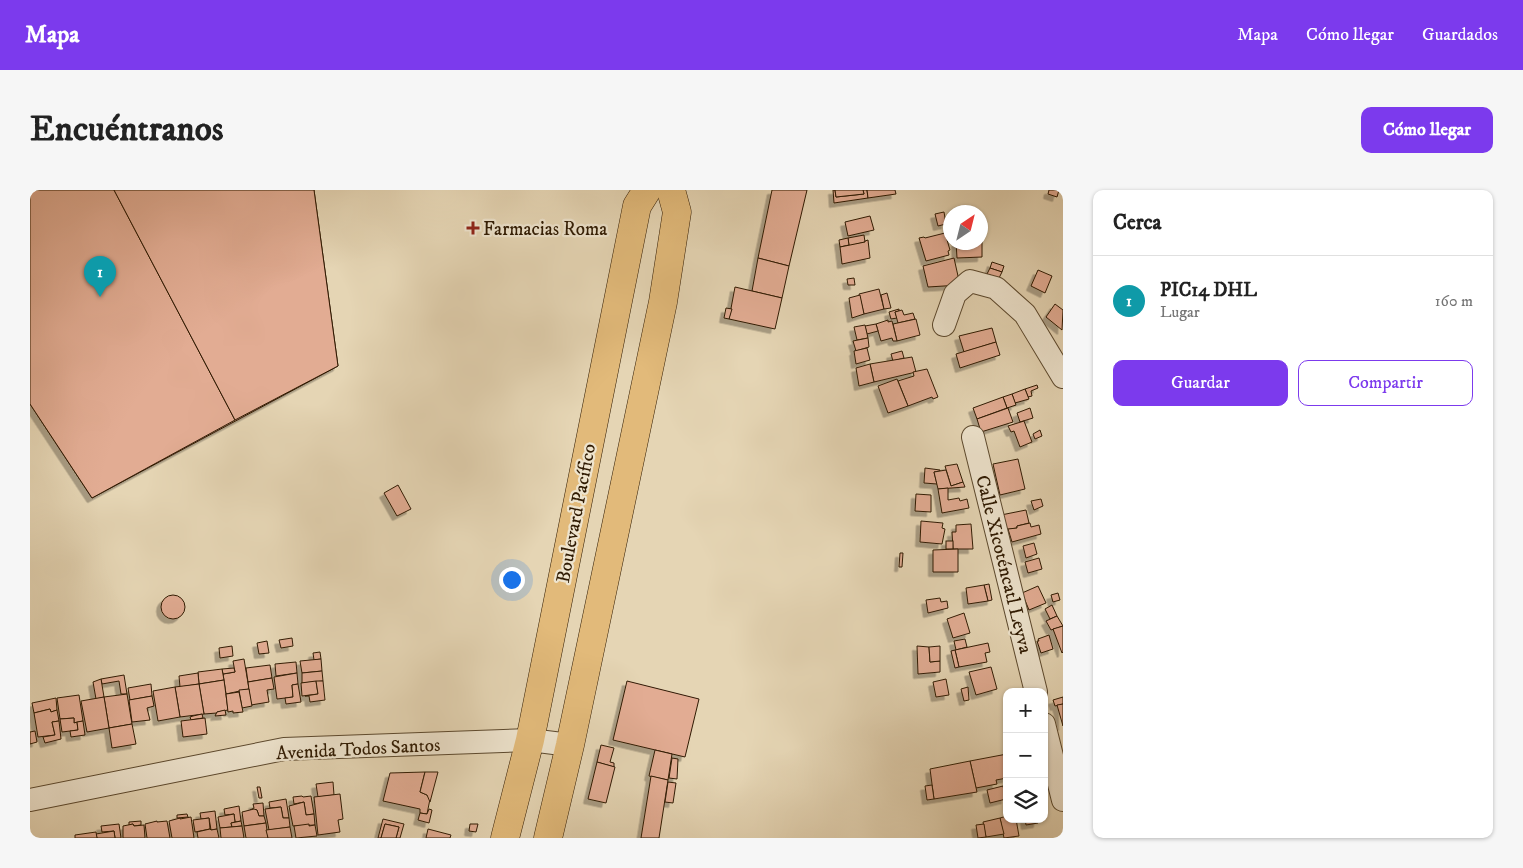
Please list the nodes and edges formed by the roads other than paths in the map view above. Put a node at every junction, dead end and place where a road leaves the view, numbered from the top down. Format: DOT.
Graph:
graph roads {
  1 [pos="647,190"];
  2 [pos="671,190"];
  3 [pos="944,325"];
  4 [pos="1063,377"];
  5 [pos="973,437"];
  6 [pos="1035,688"];
  7 [pos="1046,733"];
  8 [pos="530,740"];
  9 [pos="570,745"];
  10 [pos="30,800"];
  11 [pos="1063,800"];
  12 [pos="505,838"];
  13 [pos="548,838"];
  1 -- 8 [label="main road, Boulevard Pacífico"];
  2 -- 9 [label="main road"];
  3 -- 4 [label="street"];
  5 -- 6 [label="street, Calle Xicoténcatl Leyva"];
  7 -- 11 [label="street"];
  8 -- 9 [label="street, Avenida Todos Santos"];
  8 -- 10 [label="street, Avenida Todos Santos"];
  8 -- 12 [label="main road, Boulevard Pacífico"];
  9 -- 13 [label="main road"];
}
